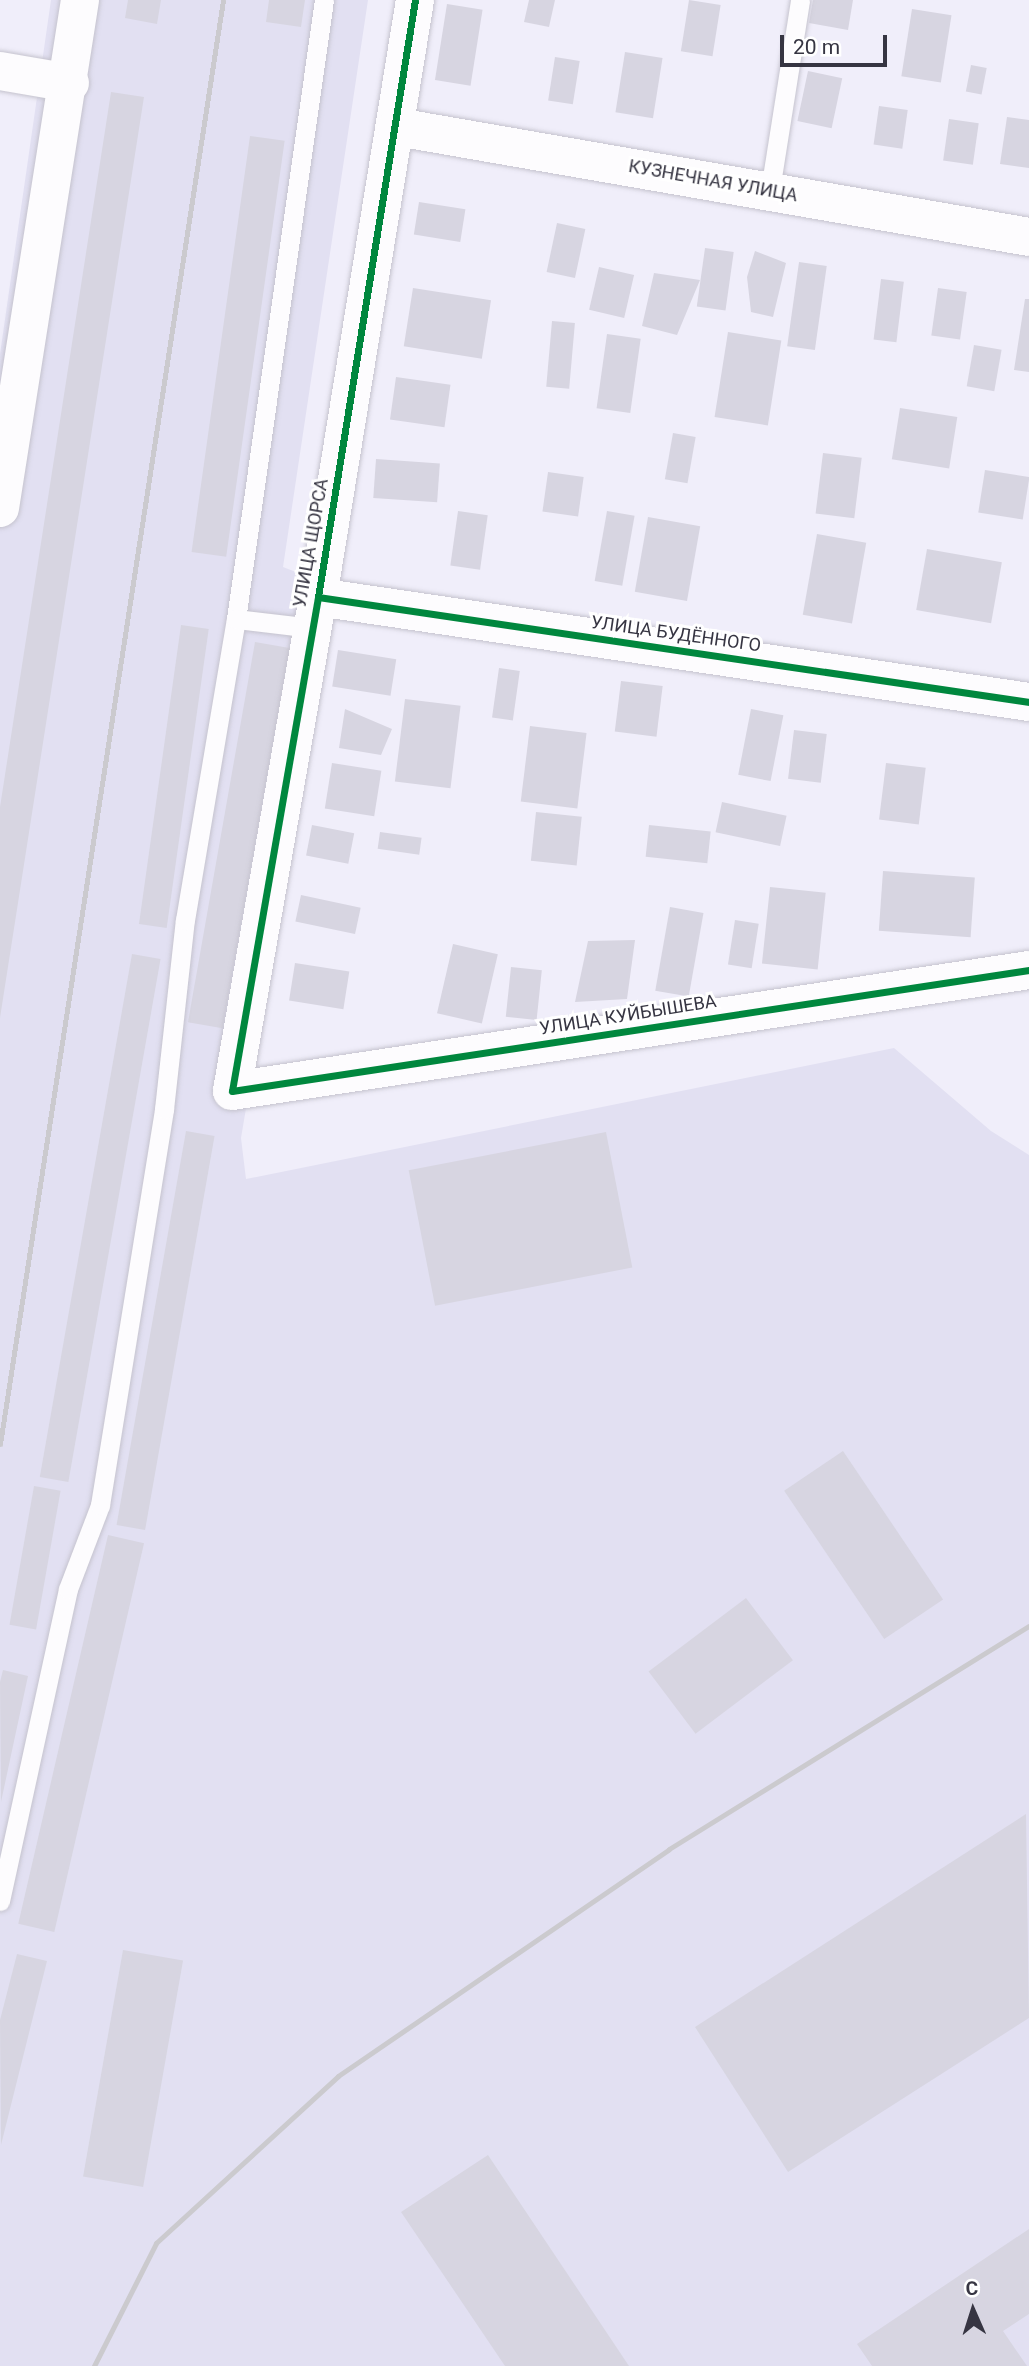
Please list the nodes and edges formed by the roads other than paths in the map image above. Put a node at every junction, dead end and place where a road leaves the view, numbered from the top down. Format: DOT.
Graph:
graph roads {
  1 [pos="80,0"];
  2 [pos="324,0"];
  3 [pos="415,0"];
  4 [pos="800,0"];
  5 [pos="0,71"];
  6 [pos="70,83"];
  7 [pos="397,127"];
  8 [pos="770,190"];
  9 [pos="1029,237"];
  10 [pos="0,508"];
  11 [pos="316,612"];
  12 [pos="236,619"];
  13 [pos="1029,702"];
  14 [pos="1029,970"];
  15 [pos="232,1091"];
  16 [pos="0,1901"];
  1 -- 6 [label="street"];
  2 -- 12 [label="lane"];
  3 -- 7 [label="street, УЛИЦА ЩОРСА"];
  4 -- 8 [label="lane"];
  5 -- 6 [label="street"];
  6 -- 10 [label="street"];
  7 -- 8 [label="street, КУЗНЕЧНАЯ УЛИЦА"];
  7 -- 11 [label="street, УЛИЦА ЩОРСА"];
  8 -- 9 [label="street, КУЗНЕЧНАЯ УЛИЦА"];
  11 -- 12 [label="lane"];
  11 -- 13 [label="street, УЛИЦА БУДЁННОГО"];
  11 -- 15 [label="street, УЛИЦА ЩОРСА"];
  12 -- 16 [label="lane"];
  14 -- 15 [label="street, УЛИЦА КУЙБЫШЕВА"];
}
